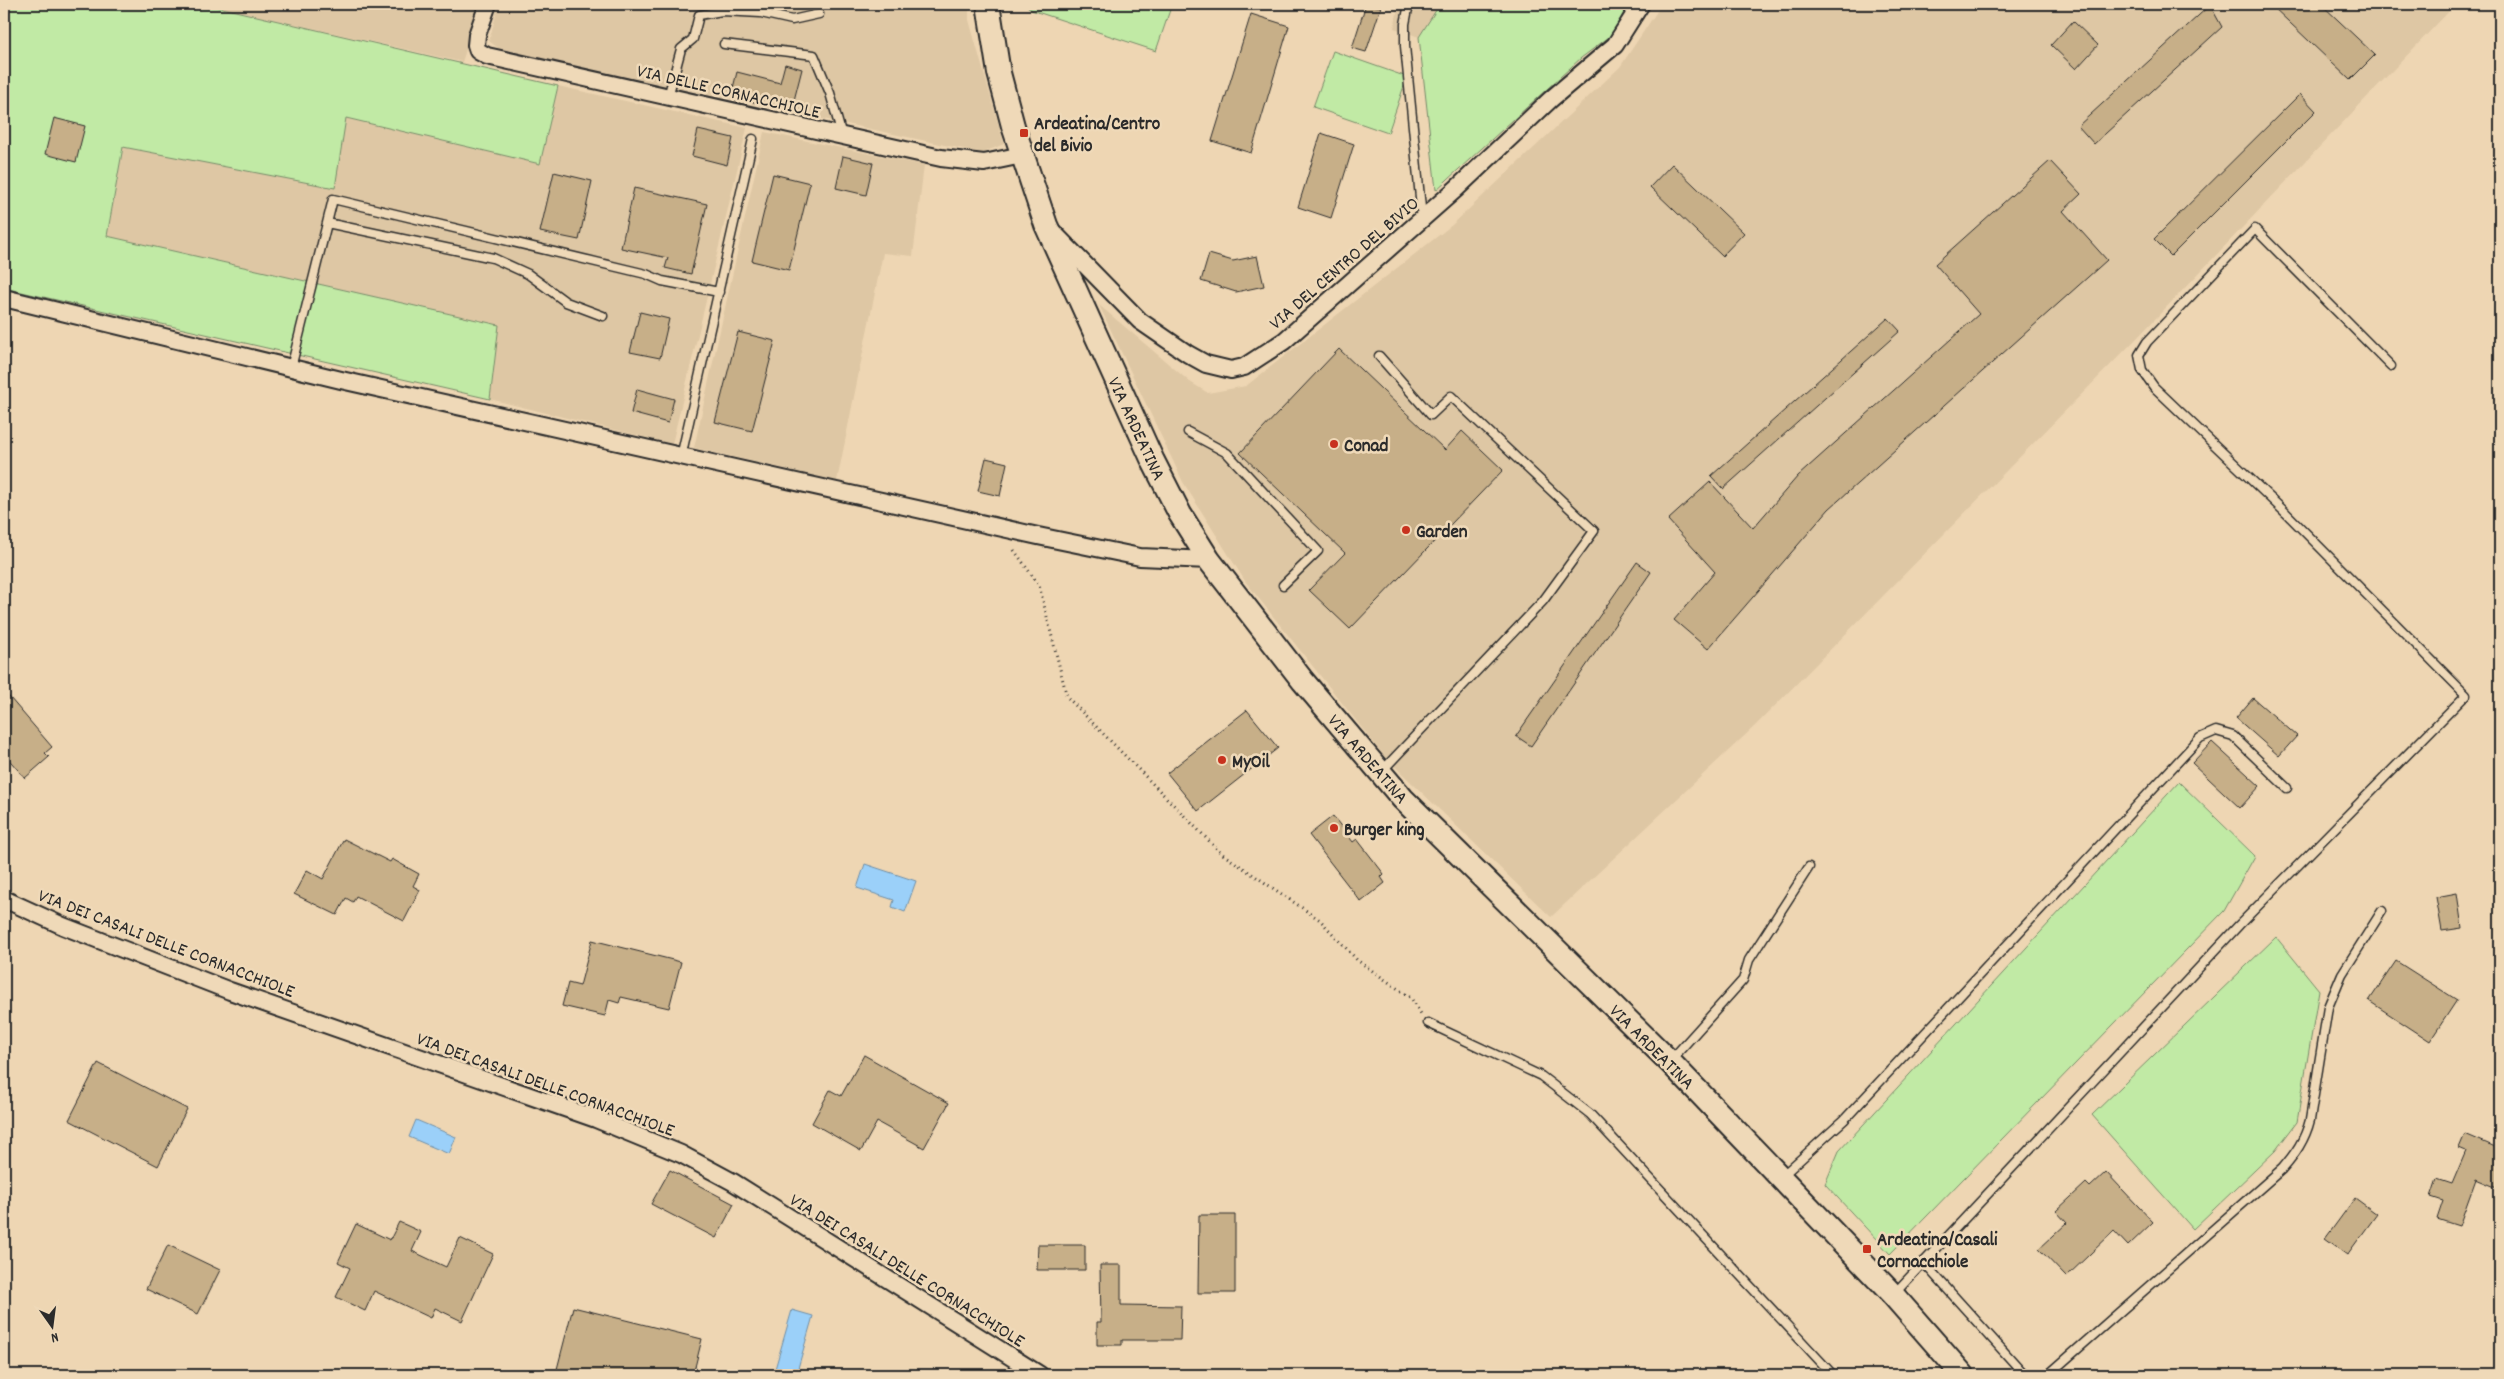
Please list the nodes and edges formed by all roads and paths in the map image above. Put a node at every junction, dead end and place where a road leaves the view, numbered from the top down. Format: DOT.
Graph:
graph roads {
  1 [pos="488,4"];
  2 [pos="988,4"];
  3 [pos="1409,4"];
  4 [pos="1641,4"];
  5 [pos="819,14"];
  6 [pos="724,44"];
  7 [pos="668,97"];
  8 [pos="842,136"];
  9 [pos="753,139"];
  10 [pos="1022,155"];
  11 [pos="1422,218"];
  12 [pos="327,223"];
  13 [pos="1046,225"];
  14 [pos="718,292"];
  15 [pos="4,298"];
  16 [pos="603,316"];
  17 [pos="1379,356"];
  18 [pos="2391,366"];
  19 [pos="291,368"];
  20 [pos="1188,432"];
  21 [pos="681,457"];
  22 [pos="998,527"];
  23 [pos="1209,560"];
  24 [pos="1283,585"];
  25 [pos="1380,774"];
  26 [pos="2287,788"];
  27 [pos="1808,867"];
  28 [pos="4,899"];
  29 [pos="2382,911"];
  30 [pos="1428,1023"];
  31 [pos="1670,1062"];
  32 [pos="1780,1178"];
  33 [pos="1923,1262"];
  34 [pos="1893,1295"];
  35 [pos="1040,1375"];
  36 [pos="1833,1375"];
  37 [pos="1963,1375"];
  38 [pos="2025,1375"];
  39 [pos="2048,1375"];
  1 -- 7 [label="street, VIA DELLE CORNACCHIOLE"];
  2 -- 10 [label="main road, VIA ARDEATINA"];
  3 -- 11 [label="lane"];
  4 -- 11 [label="street, VIA DEL CENTRO DEL BIVIO"];
  5 -- 7 [label="lane"];
  6 -- 8 [label="lane"];
  7 -- 8 [label="street, VIA DELLE CORNACCHIOLE"];
  8 -- 10 [label="street, VIA DELLE CORNACCHIOLE"];
  9 -- 14 [label="lane"];
  10 -- 13 [label="main road, VIA ARDEATINA"];
  11 -- 13 [label="street, VIA DEL CENTRO DEL BIVIO"];
  12 -- 14 [label="lane"];
  12 -- 16 [label="lane"];
  12 -- 19 [label="lane"];
  13 -- 23 [label="main road, VIA ARDEATINA"];
  14 -- 21 [label="lane"];
  15 -- 19 [label="street"];
  17 -- 25 [label="lane"];
  18 -- 33 [label="lane"];
  19 -- 21 [label="street"];
  20 -- 24 [label="lane"];
  21 -- 22 [label="street"];
  22 -- 23 [label="street"];
  22 -- 30 [label="path"];
  23 -- 25 [label="main road, VIA ARDEATINA"];
  25 -- 31 [label="main road, VIA ARDEATINA"];
  26 -- 32 [label="lane"];
  27 -- 31 [label="lane"];
  28 -- 35 [label="street, VIA DEI CASALI DELLE CORNACCHIOLE"];
  29 -- 39 [label="lane"];
  30 -- 36 [label="lane"];
  31 -- 32 [label="main road, VIA ARDEATINA"];
  32 -- 34 [label="main road, VIA ARDEATINA"];
  33 -- 34 [label="lane"];
  33 -- 38 [label="lane"];
  34 -- 37 [label="main road, VIA ARDEATINA"];
}
